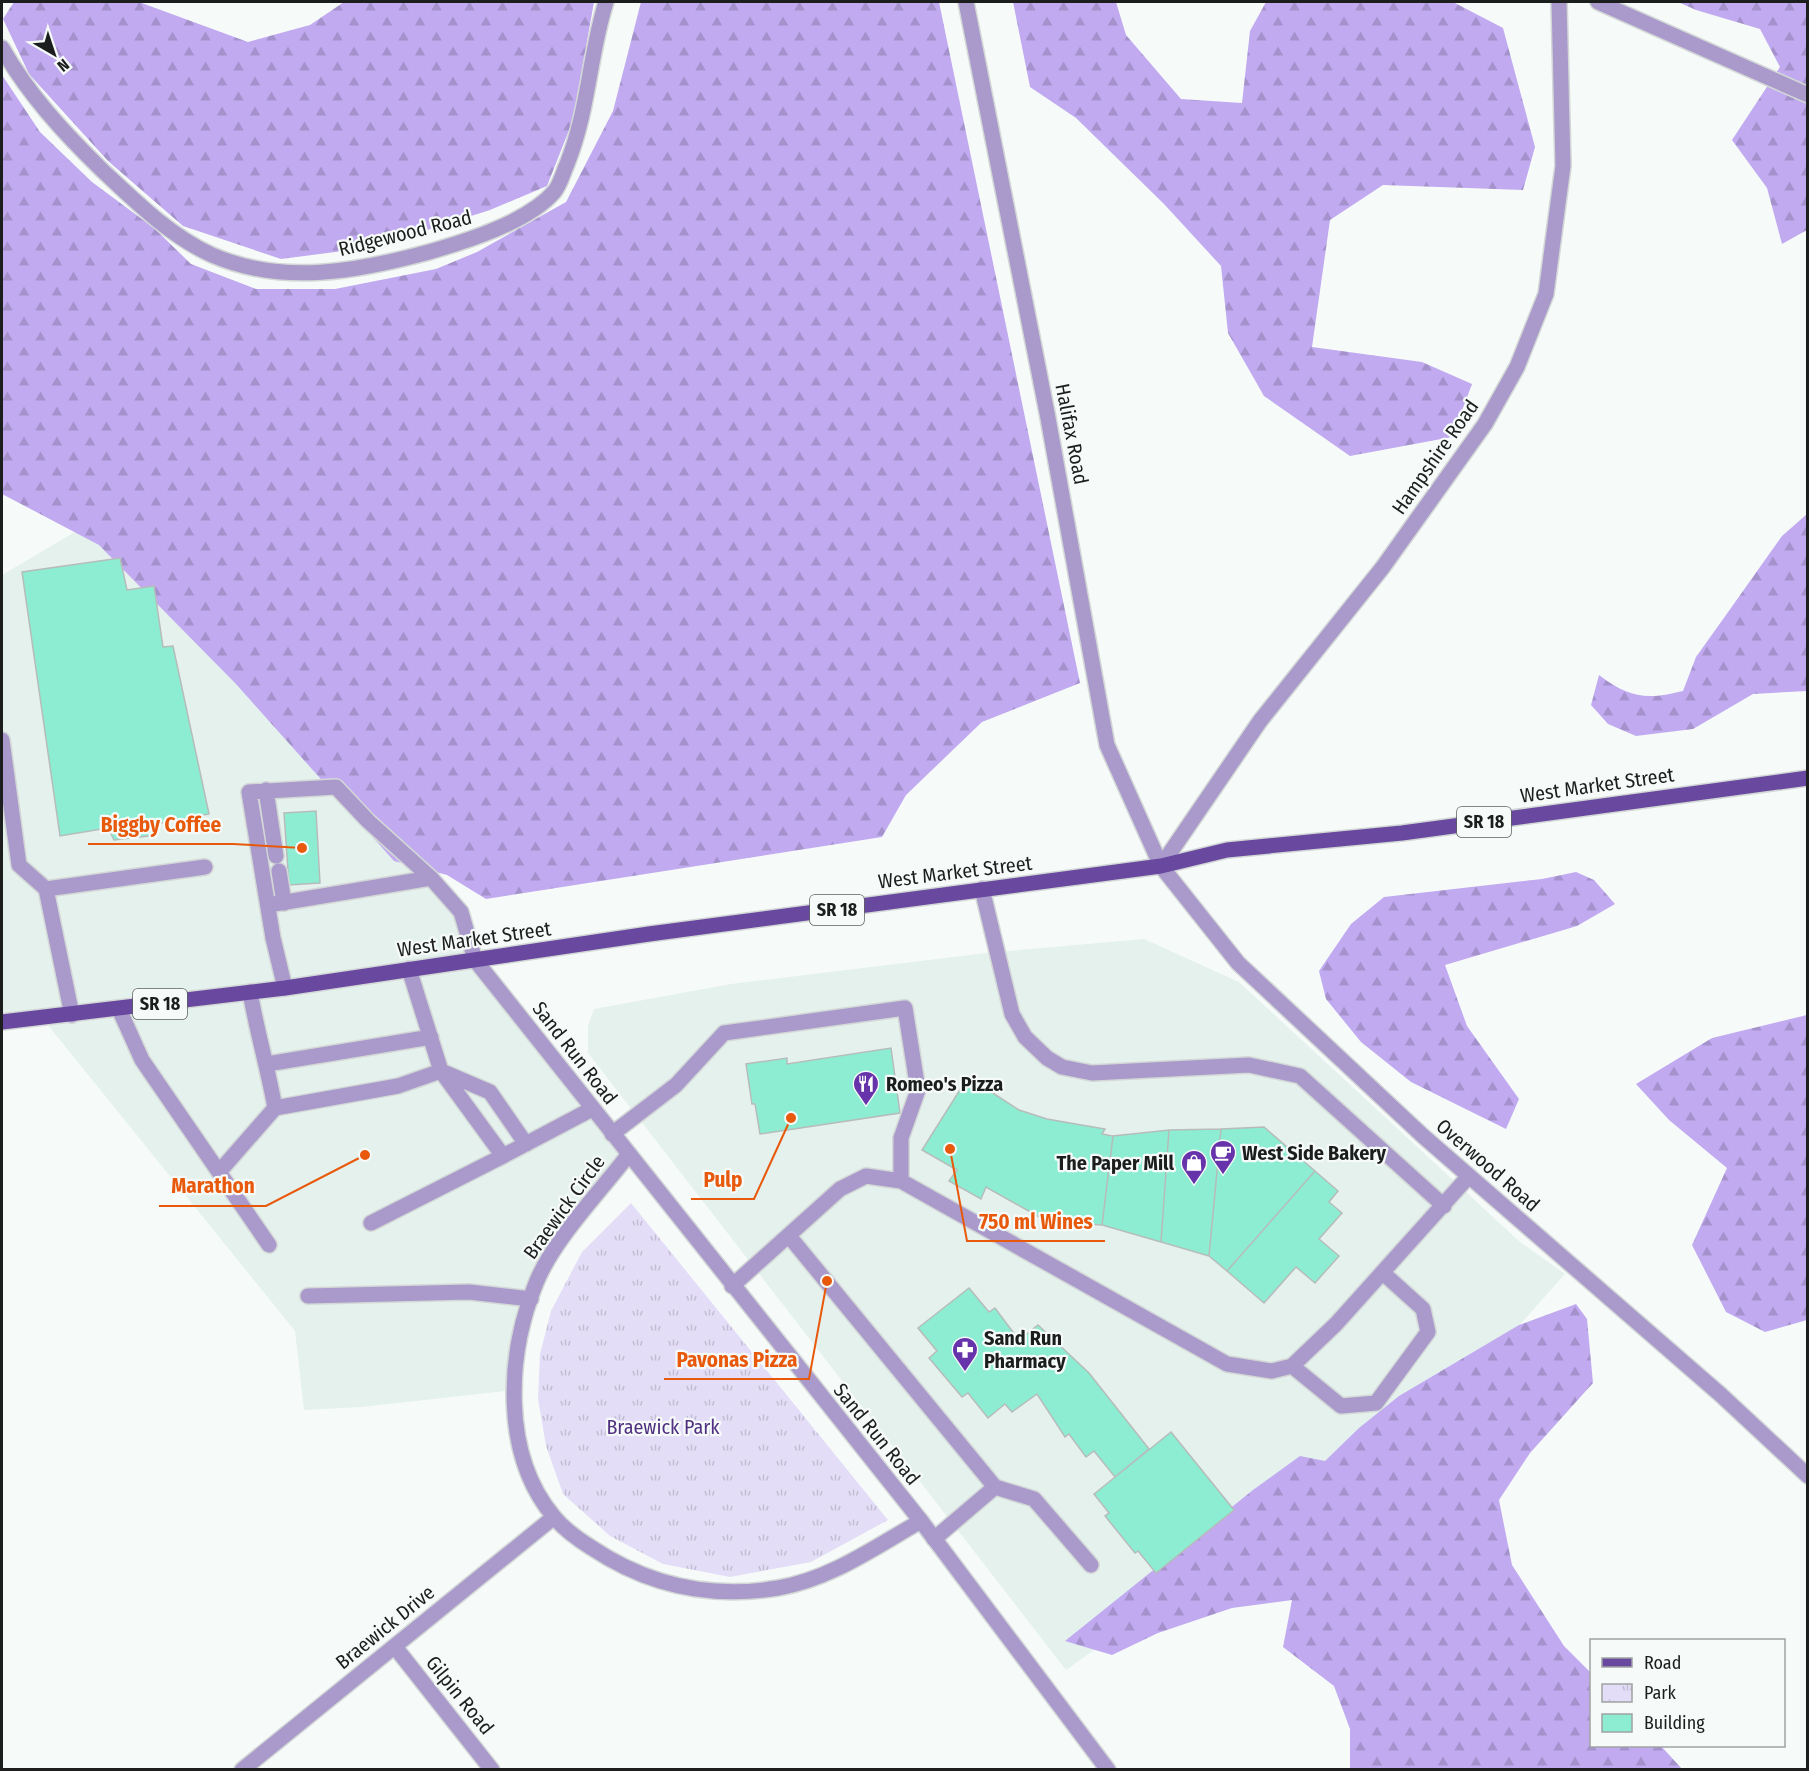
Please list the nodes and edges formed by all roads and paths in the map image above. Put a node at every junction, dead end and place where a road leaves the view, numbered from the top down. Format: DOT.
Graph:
graph roads {
  1 [pos="606,2"];
  2 [pos="966,2"];
  3 [pos="1559,2"];
  4 [pos="1598,2"];
  5 [pos="2,48"];
  6 [pos="1808,95"];
  7 [pos="2,740"];
  8 [pos="1808,778"];
  9 [pos="266,790"];
  10 [pos="1161,866"];
  11 [pos="205,867"];
  12 [pos="430,878"];
  13 [pos="46,889"];
  14 [pos="982,889"];
  15 [pos="284,903"];
  16 [pos="268,905"];
  17 [pos="475,960"];
  18 [pos="409,969"];
  19 [pos="285,988"];
  20 [pos="250,992"];
  21 [pos="118,1009"];
  22 [pos="72,1015"];
  23 [pos="2,1022"];
  24 [pos="431,1037"];
  25 [pos="267,1064"];
  26 [pos="441,1071"];
  27 [pos="275,1108"];
  28 [pos="592,1109"];
  29 [pos="612,1134"];
  30 [pos="526,1143"];
  31 [pos="628,1154"];
  32 [pos="503,1156"];
  33 [pos="219,1172"];
  34 [pos="1469,1176"];
  35 [pos="901,1181"];
  36 [pos="1444,1206"];
  37 [pos="371,1222"];
  38 [pos="789,1236"];
  39 [pos="269,1245"];
  40 [pos="1383,1273"];
  41 [pos="732,1286"];
  42 [pos="308,1296"];
  43 [pos="531,1299"];
  44 [pos="1292,1366"];
  45 [pos="1808,1476"];
  46 [pos="995,1487"];
  47 [pos="554,1517"];
  48 [pos="921,1521"];
  49 [pos="934,1539"];
  50 [pos="1091,1565"];
  51 [pos="395,1647"];
  52 [pos="242,1770"];
  53 [pos="492,1770"];
  54 [pos="1108,1770"];
  1 -- 5 [label="street, Ridgewood Road"];
  2 -- 10 [label="street, Halifax Road"];
  3 -- 10 [label="street, Hampshire Road"];
  4 -- 6 [label="street"];
  7 -- 13 [label="street"];
  8 -- 10 [label="main road, West Market Street / SR 18"];
  9 -- 12 [label="street"];
  9 -- 15 [label="street"];
  9 -- 16 [label="street"];
  10 -- 14 [label="main road, West Market Street / SR 18"];
  10 -- 34 [label="street, Overwood Road"];
  11 -- 13 [label="street"];
  12 -- 15 [label="street"];
  12 -- 17 [label="street"];
  13 -- 22 [label="street"];
  14 -- 17 [label="main road, West Market Street / SR 18"];
  14 -- 36 [label="street"];
  15 -- 16 [label="street"];
  16 -- 19 [label="street"];
  17 -- 18 [label="main road, West Market Street / SR 18"];
  17 -- 28 [label="street, Sand Run Road"];
  18 -- 19 [label="main road, West Market Street / SR 18"];
  18 -- 24 [label="street"];
  19 -- 20 [label="main road, West Market Street / SR 18"];
  20 -- 21 [label="main road, West Market Street / SR 18"];
  20 -- 25 [label="street"];
  21 -- 22 [label="main road, West Market Street / SR 18"];
  21 -- 33 [label="street"];
  22 -- 23 [label="main road, West Market Street / SR 18"];
  24 -- 25 [label="street"];
  24 -- 26 [label="street"];
  25 -- 27 [label="street"];
  26 -- 27 [label="street"];
  26 -- 30 [label="street"];
  26 -- 32 [label="street"];
  27 -- 33 [label="street"];
  28 -- 29 [label="street, Sand Run Road"];
  28 -- 30 [label="street"];
  29 -- 31 [label="street, Sand Run Road"];
  29 -- 35 [label="street"];
  30 -- 32 [label="street"];
  31 -- 41 [label="street, Sand Run Road"];
  31 -- 43 [label="street, Braewick Circle"];
  32 -- 37 [label="street"];
  33 -- 39 [label="street"];
  34 -- 36 [label="street"];
  34 -- 45 [label="street, Overwood Road"];
  35 -- 38 [label="street"];
  35 -- 44 [label="street"];
  36 -- 40 [label="street"];
  38 -- 41 [label="street"];
  38 -- 46 [label="street"];
  40 -- 44 [label="street"];
  40 -- 44 [label="street"];
  41 -- 48 [label="street, Sand Run Road"];
  42 -- 43 [label="street"];
  43 -- 47 [label="street, Braewick Circle"];
  46 -- 49 [label="street"];
  46 -- 50 [label="street"];
  47 -- 48 [label="street, Braewick Circle"];
  47 -- 51 [label="street, Braewick Drive"];
  48 -- 49 [label="street, Sand Run Road"];
  49 -- 54 [label="street, Sand Run Road"];
  51 -- 52 [label="street, Braewick Drive"];
  51 -- 53 [label="street, Gilpin Road"];
}
